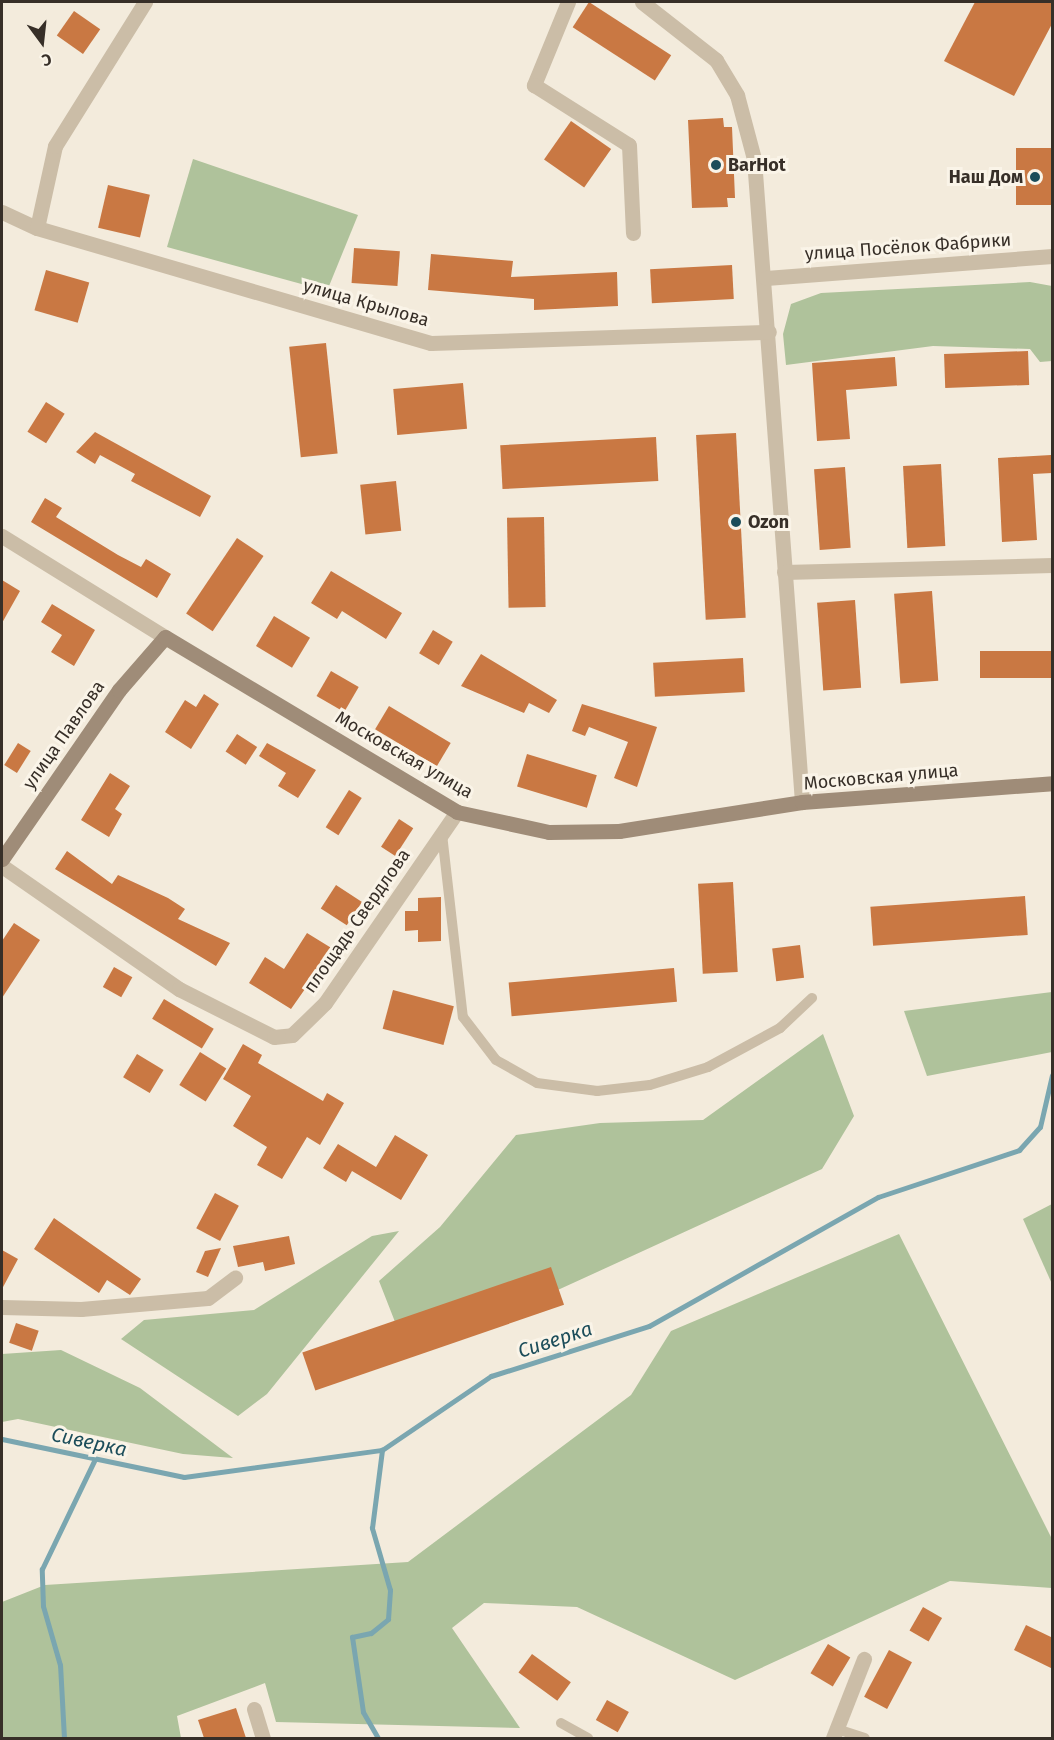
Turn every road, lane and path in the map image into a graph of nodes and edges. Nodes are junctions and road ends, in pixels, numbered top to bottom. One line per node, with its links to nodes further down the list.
1 (145, 2): 5 (street)
2 (568, 2): 6 (street)
3 (642, 2): 8 (street)
4 (2, 212): 5 (street, улица Крылова)
5 (37, 228): 9 (street, улица Крылова)
6 (633, 233)
7 (1053, 256): 8 (street, улица Посёлок Фабрики)
8 (766, 278): 9 (street)
9 (769, 332): 12 (street)
10 (2, 536): 13 (street, Московская улица)
11 (1053, 565): 12 (street)
12 (784, 572): 15 (street)
13 (165, 637): 16 (main road, Московская улица); 18 (main road, улица Павлова)
14 (1053, 783): 15 (main road, Московская улица)
15 (802, 802): 16 (main road, Московская улица)
16 (457, 812): 17 (street, площадь Свердлова)
17 (442, 834): 19 (street, площадь Свердлова); 20 (lane)
18 (2, 859)
19 (2, 866)
20 (812, 998)
21 (235, 1278): 22 (street)
22 (2, 1307)
23 (864, 1659): 26 (street)
24 (254, 1709): 27 (street)
25 (561, 1723): 28 (lane)
26 (837, 1734): 29 (lane)
27 (263, 1738)
28 (588, 1738)
29 (866, 1738)

